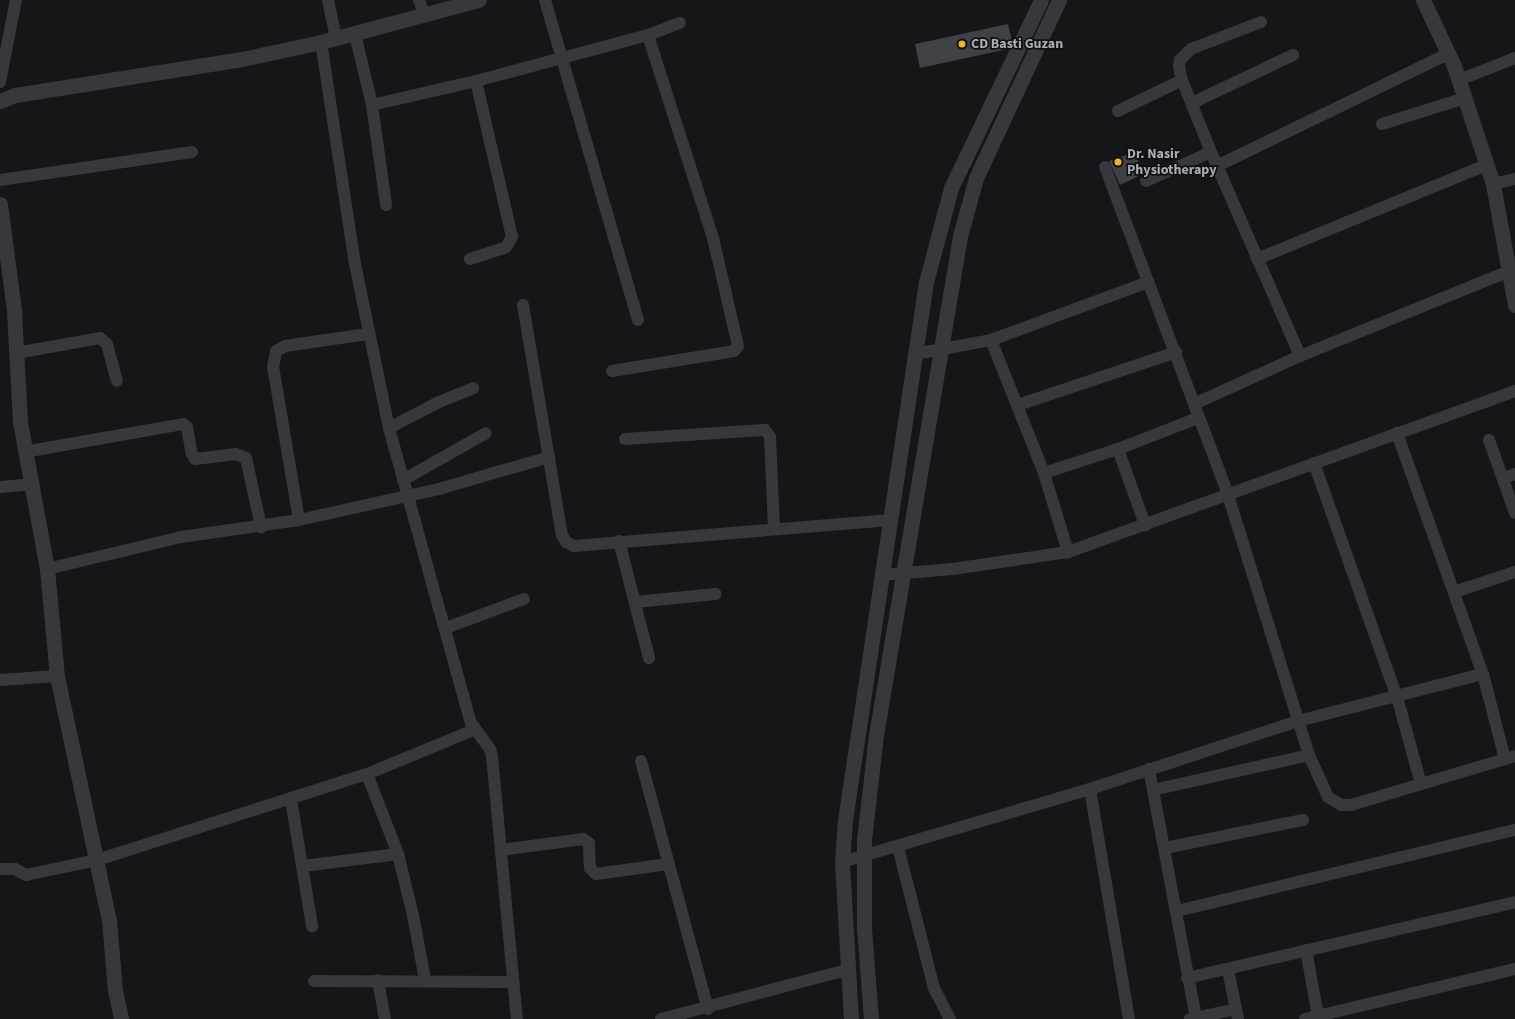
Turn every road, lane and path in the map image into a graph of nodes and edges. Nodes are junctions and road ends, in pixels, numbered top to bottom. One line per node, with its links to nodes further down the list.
1 (16, 0): 10 (street)
2 (328, 0): 16 (street)
3 (419, 0): 9 (street)
4 (479, 0): 9 (street)
5 (545, 0): 19 (street)
6 (1041, 0): 55 (street)
7 (1059, 0): 52 (street)
8 (1423, 0): 17 (street)
9 (424, 14): 14 (street)
10 (12, 17): 11 (street); 24 (street)
11 (0, 19)
12 (1261, 22): 21 (street)
13 (680, 23): 15 (street)
14 (355, 34): 16 (street); 28 (street)
15 (648, 35): 19 (street); 57 (street)
16 (329, 40): 26 (street); 50 (street)
17 (1448, 54): 22 (street); 34 (street)
18 (1293, 55): 27 (street)
19 (563, 58): 23 (street); 49 (street)
20 (1515, 58): 22 (street)
21 (1182, 80): 27 (street); 29 (street)
22 (1459, 80): 25 (street)
23 (476, 81): 28 (street); 42 (street)
24 (0, 82)
25 (1465, 98): 30 (street); 33 (street)
26 (0, 101)
27 (1192, 103): 32 (street)
28 (372, 105): 41 (street)
29 (1118, 111)
30 (1382, 124)
31 (192, 152): 37 (street)
32 (1211, 152): 34 (street); 38 (street)
33 (1486, 165): 39 (street); 43 (street)
34 (1217, 166): 43 (street)
35 (1105, 167): 46 (street)
36 (1515, 178): 39 (street)
37 (0, 180)
38 (1146, 181)
39 (1493, 184): 45 (street)
40 (0, 204): 44 (street)
41 (386, 205)
42 (470, 259)
43 (1257, 259): 56 (street)
44 (4, 264): 54 (street)
45 (1507, 272): 48 (street); 56 (street)
46 (1149, 282): 51 (street); 53 (street)
47 (523, 305): 71 (street)
48 (1515, 305)
49 (638, 320)
50 (367, 334): 64 (street); 82 (street)
51 (991, 340): 52 (street); 62 (street)
52 (939, 350): 55 (street); 91 (street)
53 (1176, 352): 61 (street); 62 (street)
54 (16, 353): 58 (street); 70 (street)
55 (915, 354): 83 (street)
56 (1300, 356): 61 (street)
57 (612, 371)
58 (117, 381)
59 (473, 388): 64 (street)
60 (1515, 391): 66 (street)
61 (1194, 404): 63 (street)
62 (1018, 405): 73 (street)
63 (1198, 418): 69 (street); 79 (street)
64 (388, 428): 76 (street)
65 (486, 433): 76 (street)
66 (1397, 433): 72 (street); 93 (street)
67 (625, 439): 86 (street)
68 (1489, 440): 75 (street)
69 (1118, 449): 73 (street); 84 (street)
70 (24, 452): 77 (street); 85 (street)
71 (549, 457): 80 (street); 87 (street)
72 (1314, 463): 79 (street); 102 (street)
73 (1044, 473): 88 (street)
74 (1515, 474): 75 (street)
75 (1503, 478): 81 (street)
76 (403, 480): 80 (street)
77 (32, 484): 78 (street); 89 (street)
78 (0, 487)
79 (1228, 495): 84 (street); 103 (street)
80 (408, 496): 82 (street); 97 (street)
81 (1515, 513)
82 (299, 520): 85 (street)
83 (891, 520): 86 (street); 92 (street)
84 (1145, 525): 88 (street)
85 (261, 527): 89 (street)
86 (774, 529): 87 (street)
87 (619, 541): 96 (street)
88 (1068, 552): 91 (street)
89 (47, 569): 100 (street)
90 (1515, 572): 93 (street)
91 (904, 574): 92 (street); 120 (street)
92 (882, 575): 122 (street)
93 (1454, 592): 99 (street)
94 (716, 594): 96 (street)
95 (524, 599): 97 (street)
96 (635, 602): 98 (street)
97 (446, 628): 104 (street)
98 (649, 658)
99 (1483, 674): 102 (street); 106 (street)
100 (57, 676): 101 (street); 121 (street)
101 (0, 680)
102 (1397, 697): 103 (street); 110 (street)
103 (1298, 721): 105 (street); 108 (street)
104 (474, 730): 109 (street); 118 (street)
105 (1309, 755): 110 (street); 112 (street)
106 (1510, 758): 110 (street)
107 (641, 761): 123 (street)
108 (1149, 769): 111 (street); 112 (street)
109 (367, 774): 113 (street); 119 (street)
110 (1421, 784)
111 (1090, 789): 116 (street); 149 (street)
112 (1153, 790): 117 (street)
113 (291, 800): 121 (street); 124 (street)
114 (1303, 820): 117 (street)
115 (1515, 830): 127 (street)
116 (898, 847): 120 (street); 148 (street)
117 (1165, 848): 127 (street)
118 (501, 850): 123 (street); 137 (street)
119 (398, 854): 124 (street); 135 (street)
120 (865, 857): 122 (street); 147 (street)
121 (97, 860): 125 (street); 142 (street)
122 (842, 862): 131 (street)
123 (668, 864): 138 (street)
124 (303, 866): 128 (street)
125 (0, 868)
126 (1515, 902): 129 (street)
127 (1177, 911): 133 (street)
128 (312, 926)
129 (1306, 950): 132 (street); 140 (street)
130 (1515, 969): 140 (street)
131 (847, 970): 138 (street); 146 (street)
132 (1228, 970): 133 (street); 139 (street)
133 (1187, 978): 141 (street)
134 (378, 980): 135 (street); 136 (street); 143 (street)
135 (425, 980): 137 (street)
136 (314, 981)
137 (514, 982): 144 (street)
138 (708, 1008): 145 (street)
139 (1237, 1014): 141 (street)
140 (1318, 1016): 150 (street)
141 (1193, 1018)
142 (121, 1019)
143 (385, 1019)
144 (517, 1019)
145 (660, 1019)
146 (851, 1019)
147 (871, 1019)
148 (950, 1019)
149 (1128, 1019)
150 (1305, 1019)

